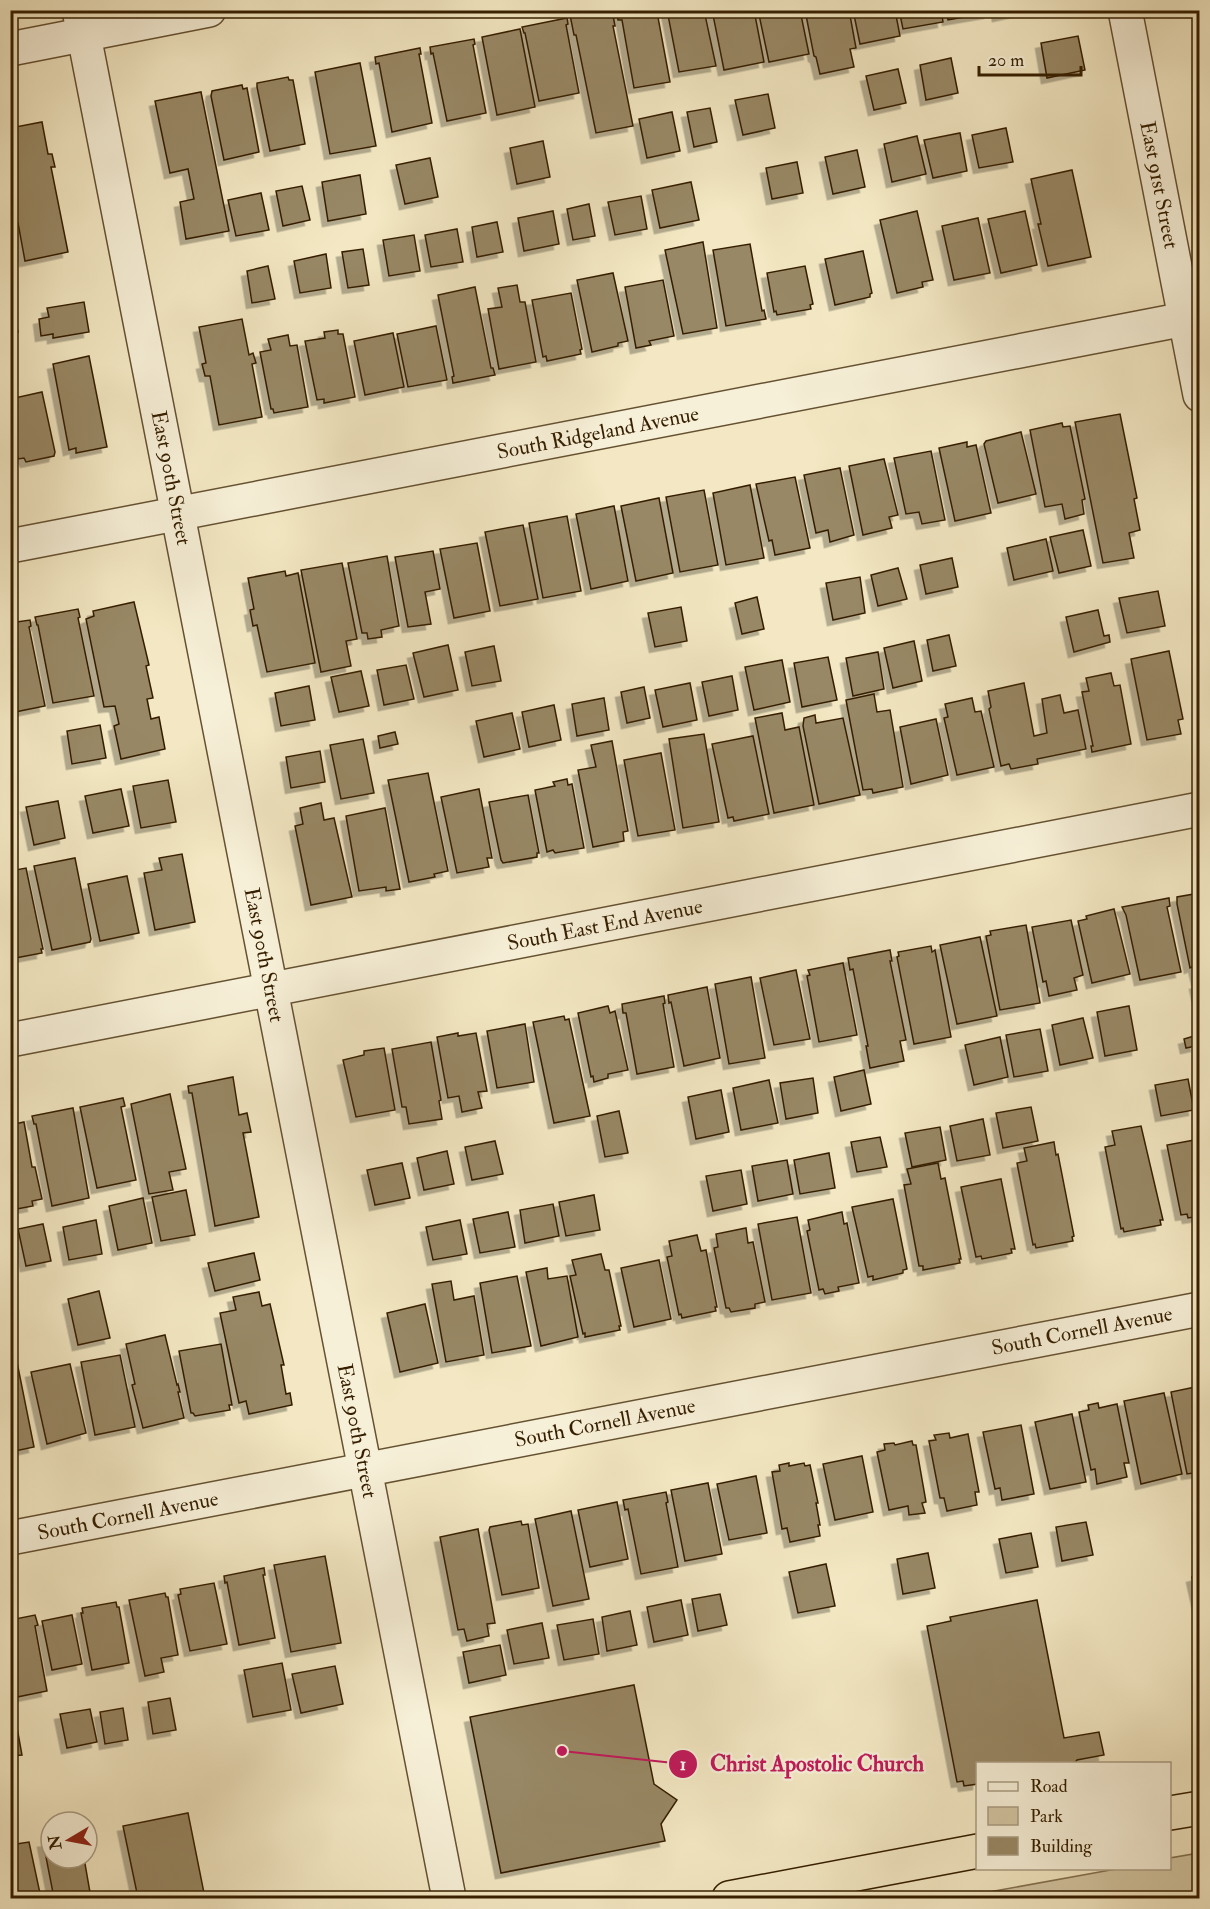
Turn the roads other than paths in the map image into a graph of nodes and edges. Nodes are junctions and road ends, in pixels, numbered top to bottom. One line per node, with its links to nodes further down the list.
1 (209, 10): 3 (street)
2 (1125, 10): 5 (street, East 91st Street)
3 (82, 23): 4 (street); 7 (street, East 90th Street)
4 (10, 49)
5 (1185, 319): 6 (street, East 91st Street); 7 (street, South Ridgeland Avenue)
6 (1200, 395)
7 (178, 514): 8 (street, South Ridgeland Avenue); 10 (street, East 90th Street)
8 (10, 546)
9 (1200, 809): 10 (street, South East End Avenue)
10 (270, 989): 11 (street, South East End Avenue); 13 (street, East 90th Street)
11 (10, 1040)
12 (1200, 1309): 13 (street, South Cornell Avenue)
13 (364, 1470): 14 (street, South Cornell Avenue); 18 (street, East 90th Street)
14 (10, 1538)
15 (1200, 1808): 16 (highway)
16 (1171, 1813)
17 (976, 1851): 19 (highway)
18 (449, 1899)
19 (729, 1899)

